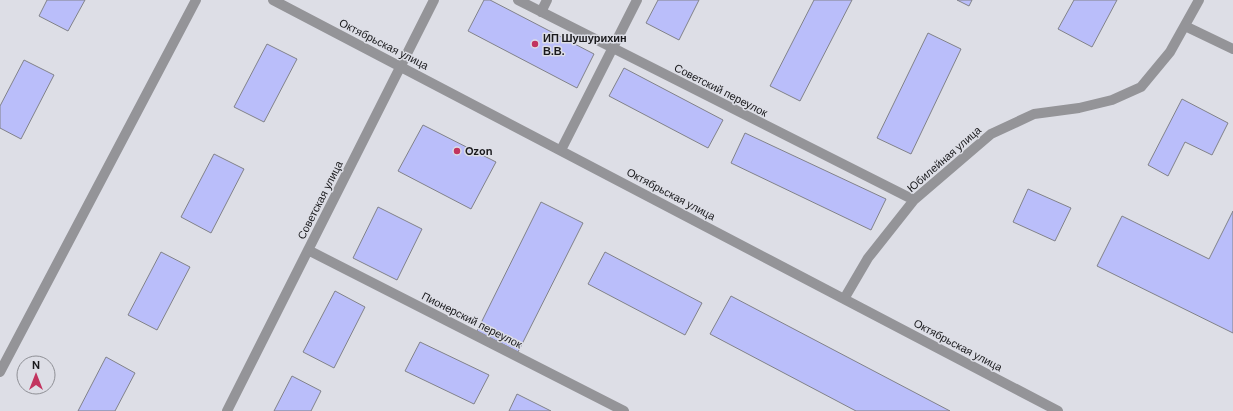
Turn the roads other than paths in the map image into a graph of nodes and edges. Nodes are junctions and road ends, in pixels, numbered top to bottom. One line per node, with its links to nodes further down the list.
1 (196, 0): 17 (street)
2 (273, 0): 12 (street, Октябрьская улица)
3 (434, 0): 12 (street, Советская улица)
4 (518, 0): 8 (street, Советский переулок)
5 (547, 0): 8 (street)
6 (637, 0): 10 (street)
7 (1199, 0): 9 (street, Юбилейная улица)
8 (541, 12): 10 (street, Советский переулок)
9 (1185, 26): 11 (street); 14 (street, Юбилейная улица)
10 (612, 48): 13 (street); 14 (street, Советский переулок)
11 (1233, 50)
12 (400, 66): 13 (street, Октябрьская улица); 15 (street, Советская улица)
13 (560, 150): 16 (street, Октябрьская улица)
14 (914, 200): 16 (street, Юбилейная улица)
15 (308, 250): 18 (street, Советская улица); 19 (street, Пионерский переулок)
16 (844, 299): 20 (street, Октябрьская улица)
17 (0, 372)
18 (227, 411)
19 (624, 411)
20 (1058, 411)

